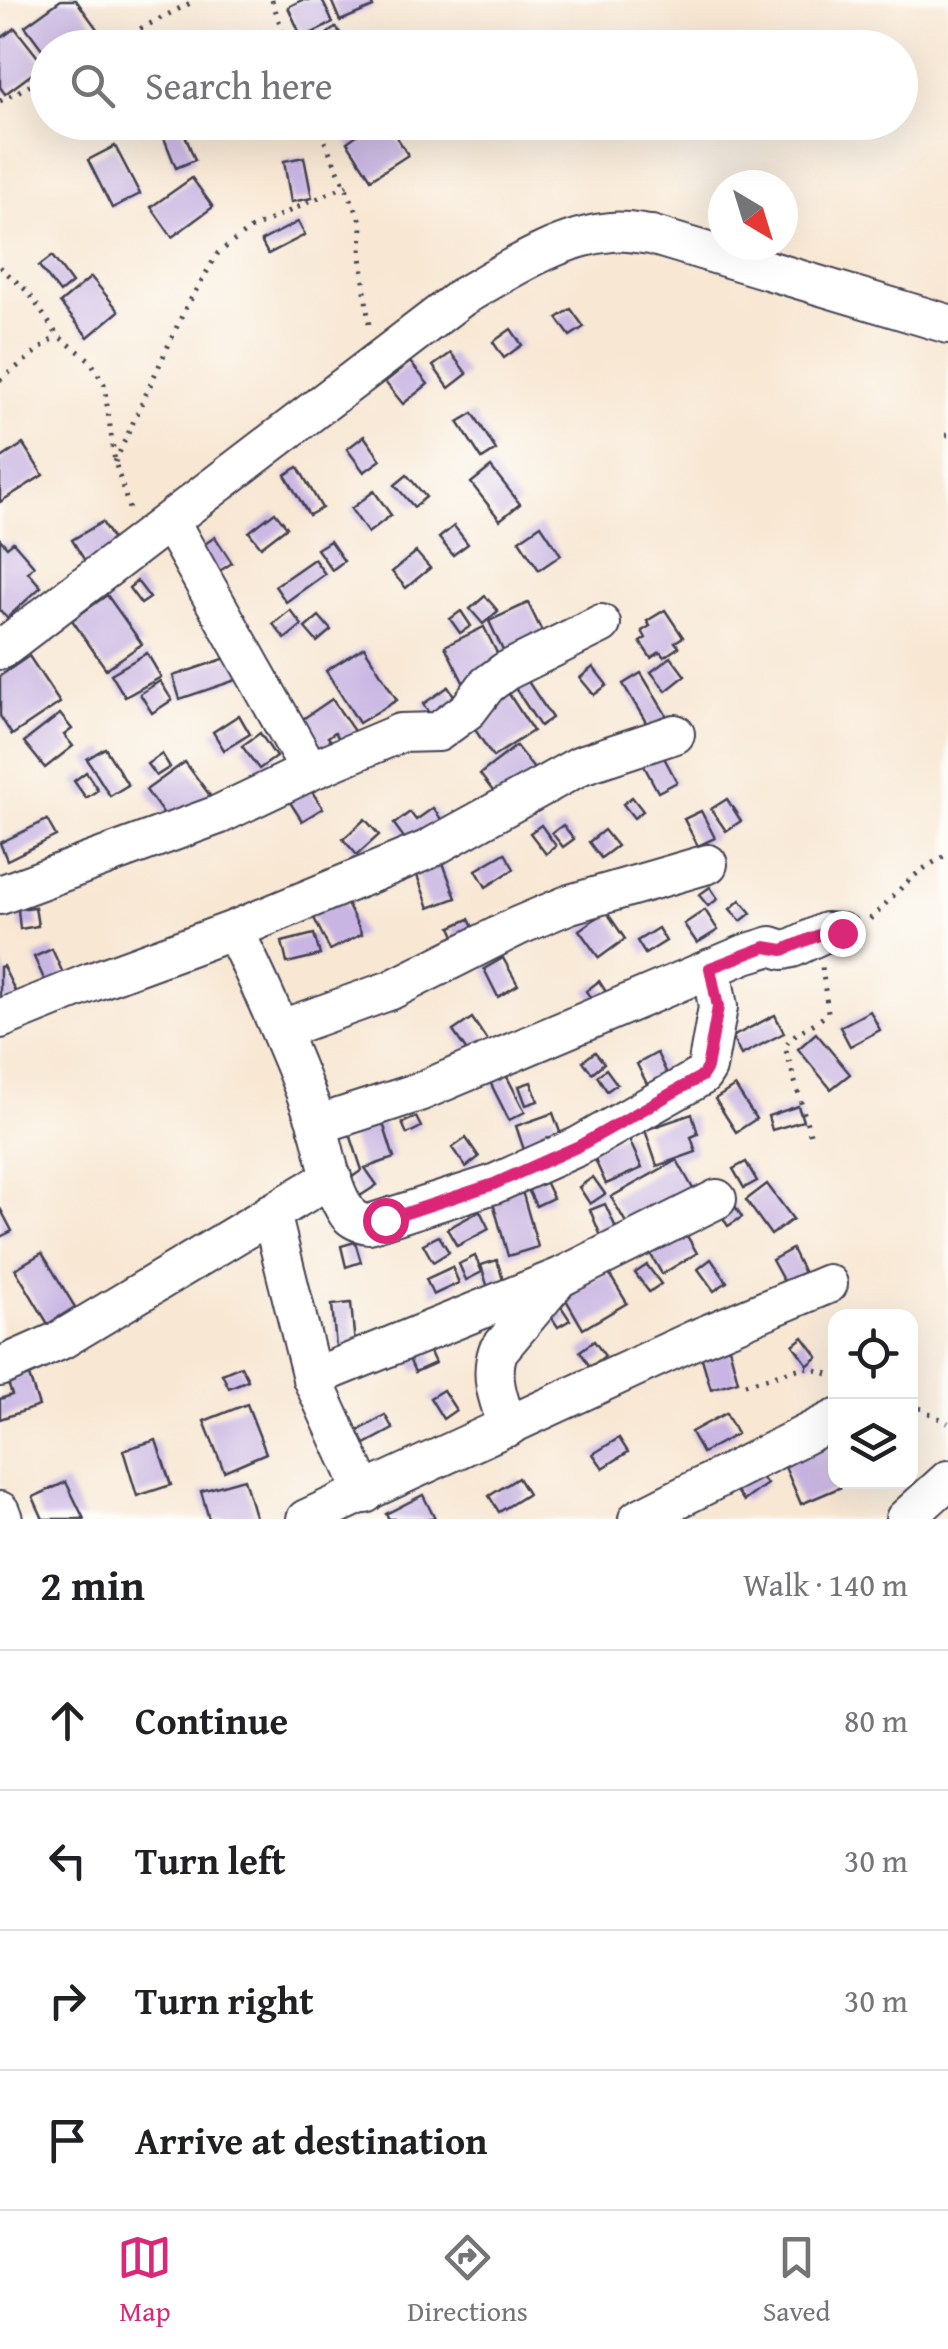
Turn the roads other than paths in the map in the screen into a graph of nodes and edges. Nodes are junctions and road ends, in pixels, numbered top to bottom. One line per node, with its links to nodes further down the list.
1 (948, 324): 2 (street)
2 (155, 532): 4 (street); 6 (street)
3 (601, 624): 6 (street)
4 (0, 650)
5 (675, 734): 9 (street)
6 (310, 771): 8 (street)
7 (708, 864): 13 (street)
8 (0, 895)
9 (234, 930): 12 (street); 13 (street)
10 (842, 933): 11 (street)
11 (710, 968): 14 (street); 15 (street)
12 (0, 1019)
13 (282, 1029): 14 (street)
14 (317, 1125): 15 (street)
15 (332, 1177): 17 (street)
16 (716, 1198): 18 (street)
17 (271, 1213): 20 (street); 21 (street)
18 (561, 1277): 21 (street); 23 (street)
19 (828, 1284): 23 (street)
20 (0, 1367)
21 (312, 1378): 25 (street)
22 (828, 1423): 29 (street)
23 (508, 1427): 25 (street)
24 (948, 1480): 30 (street)
25 (365, 1494): 28 (street)
26 (0, 1511): 27 (street)
27 (3, 1519)
28 (306, 1519)
29 (638, 1519)
30 (904, 1519)

